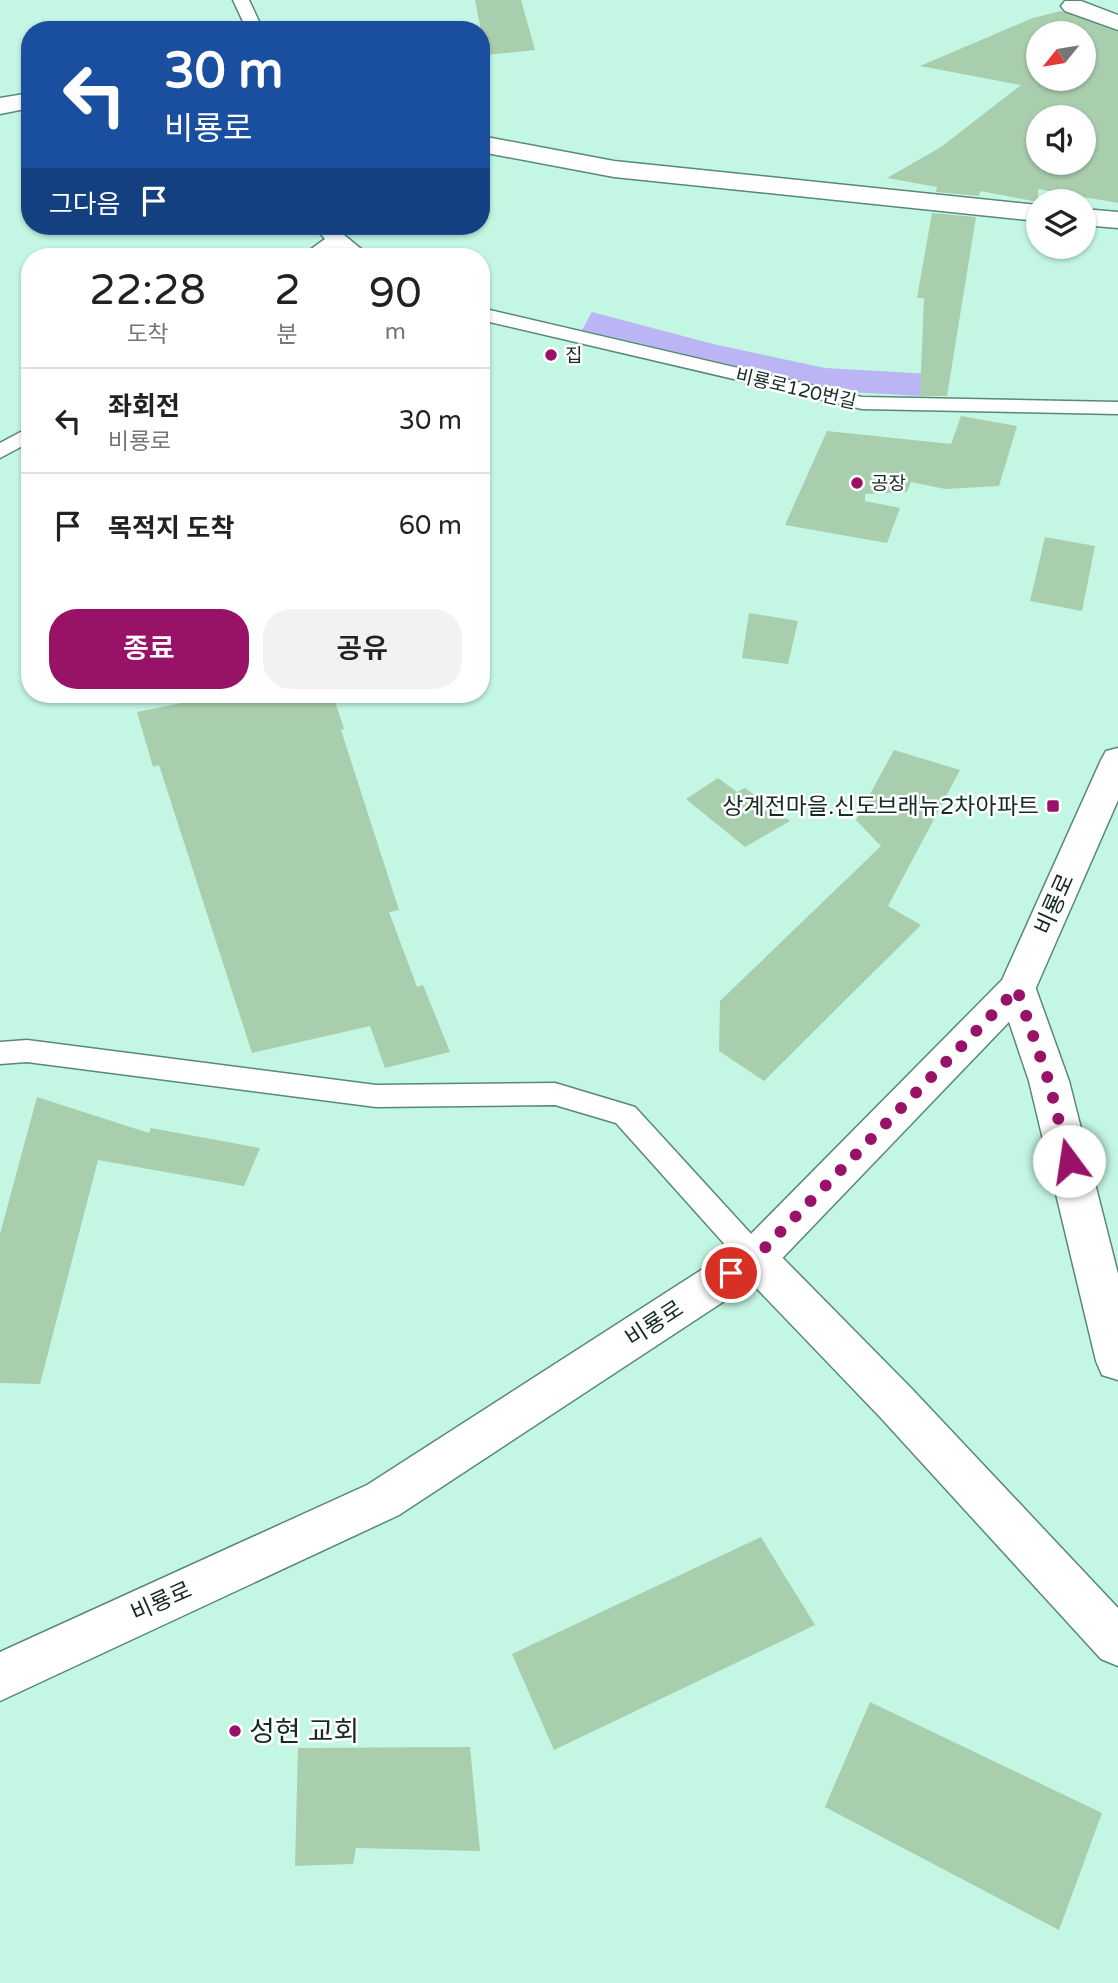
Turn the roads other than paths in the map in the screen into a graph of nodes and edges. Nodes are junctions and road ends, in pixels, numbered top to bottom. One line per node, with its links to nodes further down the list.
1 (241, 0): 3 (lane)
2 (1073, 6): 4 (street)
3 (251, 21)
4 (1118, 23)
5 (21, 102): 6 (street)
6 (0, 106)
7 (490, 146): 8 (street)
8 (1026, 212)
9 (1096, 218): 10 (street)
10 (1118, 220)
11 (331, 235): 12 (lane)
12 (336, 240): 13 (lane); 14 (lane)
13 (323, 248)
14 (348, 248)
15 (490, 316): 16 (lane, 비룡로120번길)
16 (1118, 408)
17 (21, 439): 18 (lane)
18 (0, 452)
19 (1118, 760): 20 (street, 비룡로)
20 (1017, 989): 22 (street, 비룡로); 23 (street)
21 (0, 1054): 22 (lane)
22 (755, 1258): 24 (street); 25 (street, 비룡로)
23 (1118, 1361)
24 (1118, 1643)
25 (0, 1677)

